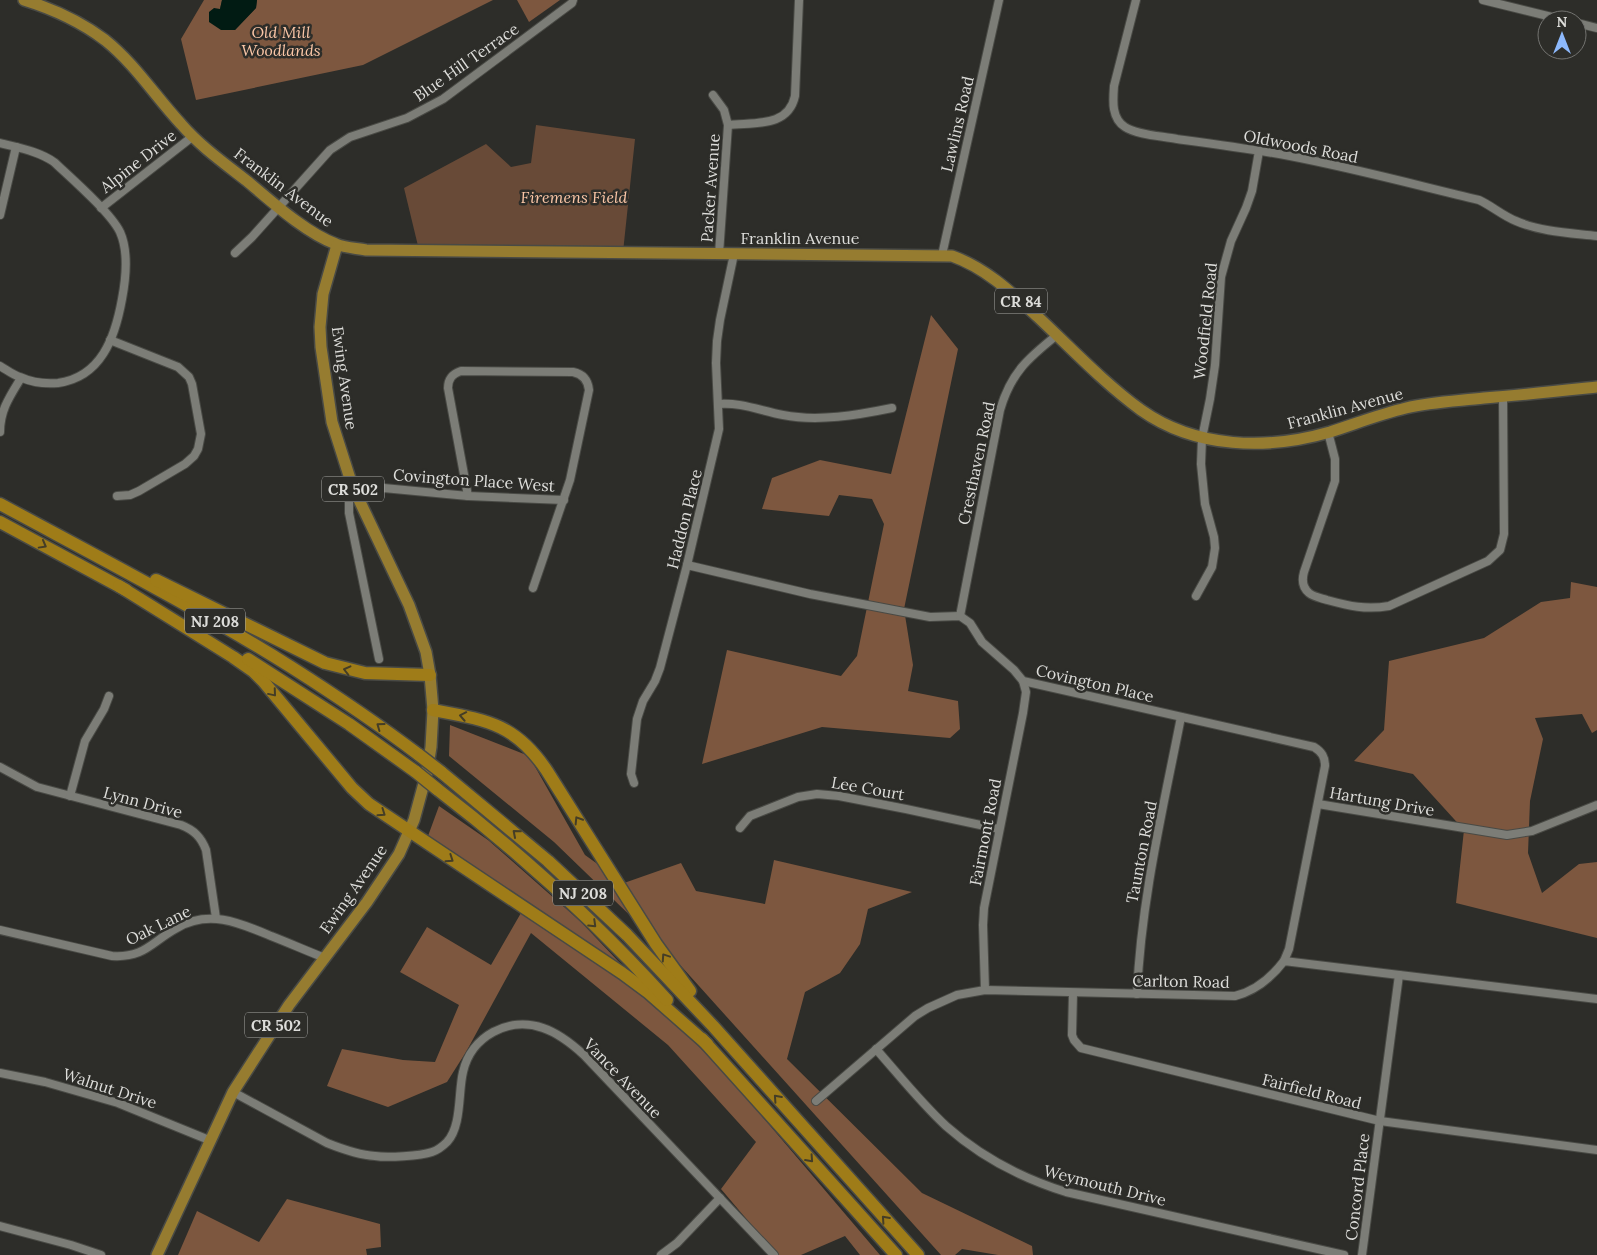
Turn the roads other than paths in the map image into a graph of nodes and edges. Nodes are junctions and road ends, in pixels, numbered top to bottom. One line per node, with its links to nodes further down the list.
1 (24, 0): 10 (main road, Franklin Avenue)
2 (573, 0): 14 (street, Blue Hill Terrace)
3 (800, 0): 9 (street, Packer Avenue)
4 (999, 0): 22 (street, Lawlins Road)
5 (1136, 0): 13 (street, Oldwoods Road)
6 (1483, 0): 7 (street)
7 (1537, 13)
8 (713, 95): 9 (street, Packer Avenue)
9 (728, 125): 20 (street, Packer Avenue)
10 (192, 136): 14 (main road, Franklin Avenue); 15 (street, Alpine Drive)
11 (0, 143): 12 (street)
12 (16, 147): 15 (street); 16 (street)
13 (1259, 151): 17 (street, Oldwoods Road); 33 (street, Woodfield Road)
14 (279, 207): 18 (main road, Franklin Avenue); 19 (street, Blue Hill Terrace)
15 (101, 208): 24 (street)
16 (0, 215)
17 (1597, 236)
18 (337, 245): 20 (main road, Franklin Avenue / CR 84); 34 (main road, Ewing Avenue / CR 502)
19 (235, 253)
20 (718, 254): 21 (main road, Franklin Avenue / CR 84)
21 (734, 254): 22 (main road, Franklin Avenue / CR 84); 29 (street, Haddon Place)
22 (942, 255): 23 (main road, Franklin Avenue / CR 84)
23 (1057, 335): 33 (main road, Franklin Avenue / CR 84); 44 (street, Cresthaven Road)
24 (110, 340): 26 (street); 35 (street)
25 (0, 366): 26 (street)
26 (21, 378): 31 (street)
27 (1597, 387): 28 (main road, Franklin Avenue / CR 84)
28 (1503, 397): 32 (main road, Franklin Avenue / CR 84); 32 (street)
29 (718, 404): 30 (street); 40 (street, Haddon Place)
30 (892, 408)
31 (0, 432)
32 (1328, 432): 33 (main road, Franklin Avenue / CR 84)
33 (1202, 438): 43 (street, Woodfield Road)
34 (352, 486): 36 (street, Covington Place West); 45 (street, Ewing Avenue); 46 (main road, Ewing Avenue / CR 502)
35 (117, 496)
36 (468, 496): 37 (street, Covington Place West); 37 (street)
37 (564, 500): 42 (street)
38 (0, 504): 46 (highway, one-way to 38); 68 (highway, NJ 208, one-way to 38, bridge)
39 (0, 522): 41 (highway, NJ 208, one-way to 41)
40 (687, 565): 44 (street); 52 (street, Haddon Place)
41 (119, 586): 58 (highway, one-way to 58); 69 (highway, NJ 208, one-way to 69, bridge)
42 (533, 588)
43 (1196, 596)
44 (960, 616): 47 (street, Covington Place)
45 (380, 659)
46 (430, 675): 49 (main road, Ewing Avenue / CR 502)
47 (1023, 681): 50 (street, Covington Place); 57 (street, Fairmont Road)
48 (109, 696): 53 (street)
49 (433, 710): 58 (main road, Ewing Avenue / CR 502); 68 (highway, one-way to 49)
50 (1181, 717): 54 (street, Covington Place); 66 (street, Taunton Road)
51 (0, 767): 53 (street, Lynn Drive)
52 (634, 783)
53 (70, 796): 59 (street, Lynn Drive)
54 (1318, 804): 55 (street, Hartung Drive); 62 (street, Hartung Drive)
55 (1597, 805)
56 (740, 828): 57 (street, Lee Court)
57 (999, 829): 64 (street, Fairmont Road)
58 (410, 832): 61 (main road, Ewing Avenue / CR 502); 69 (highway, one-way to 69)
59 (216, 918): 60 (street, Oak Lane); 61 (street, Oak Lane)
60 (0, 930)
61 (324, 958): 72 (main road, Ewing Avenue / CR 502)
62 (1284, 961): 63 (street); 66 (street, Carlton Road)
63 (1399, 975): 67 (street); 74 (street, Concord Place)
64 (985, 990): 65 (street, Carlton Road); 70 (street, Carlton Road)
65 (1073, 993): 66 (street, Carlton Road); 74 (street, Fairfield Road)
66 (1137, 994)
67 (1597, 999)
68 (713, 1026): 84 (highway, NJ 208, one-way to 68)
69 (707, 1044): 83 (highway, NJ 208, one-way to 83)
70 (876, 1049): 73 (street, Carlton Road); 85 (street, Weymouth Drive)
71 (0, 1073): 75 (street, Walnut Drive)
72 (232, 1092): 75 (main road, Ewing Avenue / CR 502); 77 (street, Vance Avenue)
73 (816, 1101)
74 (1380, 1121): 76 (street, Fairfield Road); 86 (street, Concord Place)
75 (209, 1140): 80 (main road, Ewing Avenue / CR 502)
76 (1597, 1150)
77 (720, 1198): 81 (street); 82 (street, Vance Avenue)
78 (0, 1226): 79 (street)
79 (101, 1255)
80 (156, 1255)
81 (660, 1255)
82 (774, 1255)
83 (896, 1255)
84 (918, 1255)
85 (1344, 1255)
86 (1362, 1255)

